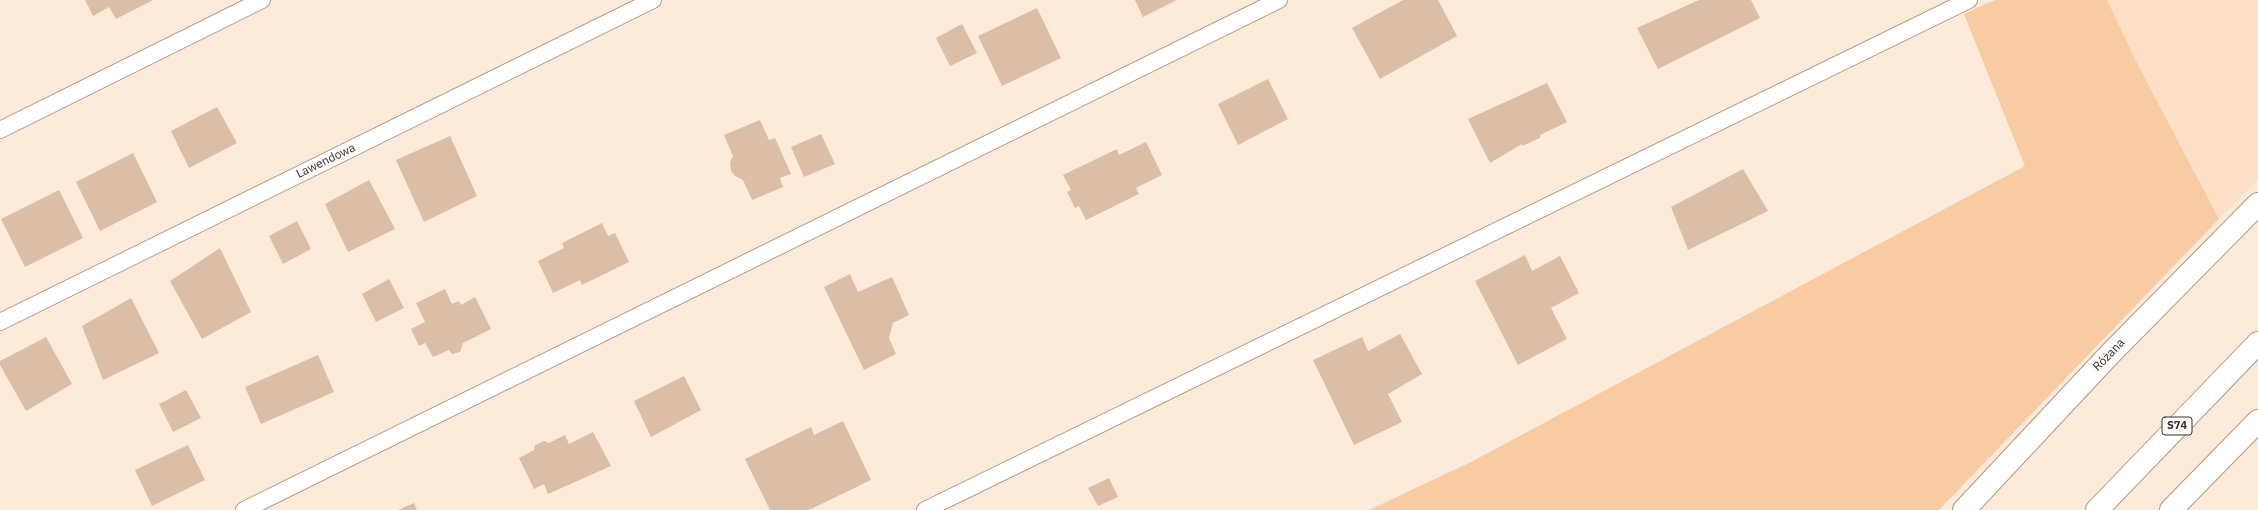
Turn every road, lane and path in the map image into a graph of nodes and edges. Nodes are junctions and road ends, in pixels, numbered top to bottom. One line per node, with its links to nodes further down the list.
1 (262, 0): 5 (lane)
2 (653, 0): 7 (lane, Lawendowa)
3 (1279, 0): 10 (lane)
4 (1969, 0): 11 (lane)
5 (0, 130)
6 (2258, 204): 12 (main road, Różana)
7 (0, 322)
8 (2258, 343): 13 (main road, S74)
9 (2258, 421): 14 (main road)
10 (244, 510)
11 (925, 510)
12 (1964, 510)
13 (2097, 510)
14 (2171, 510)

